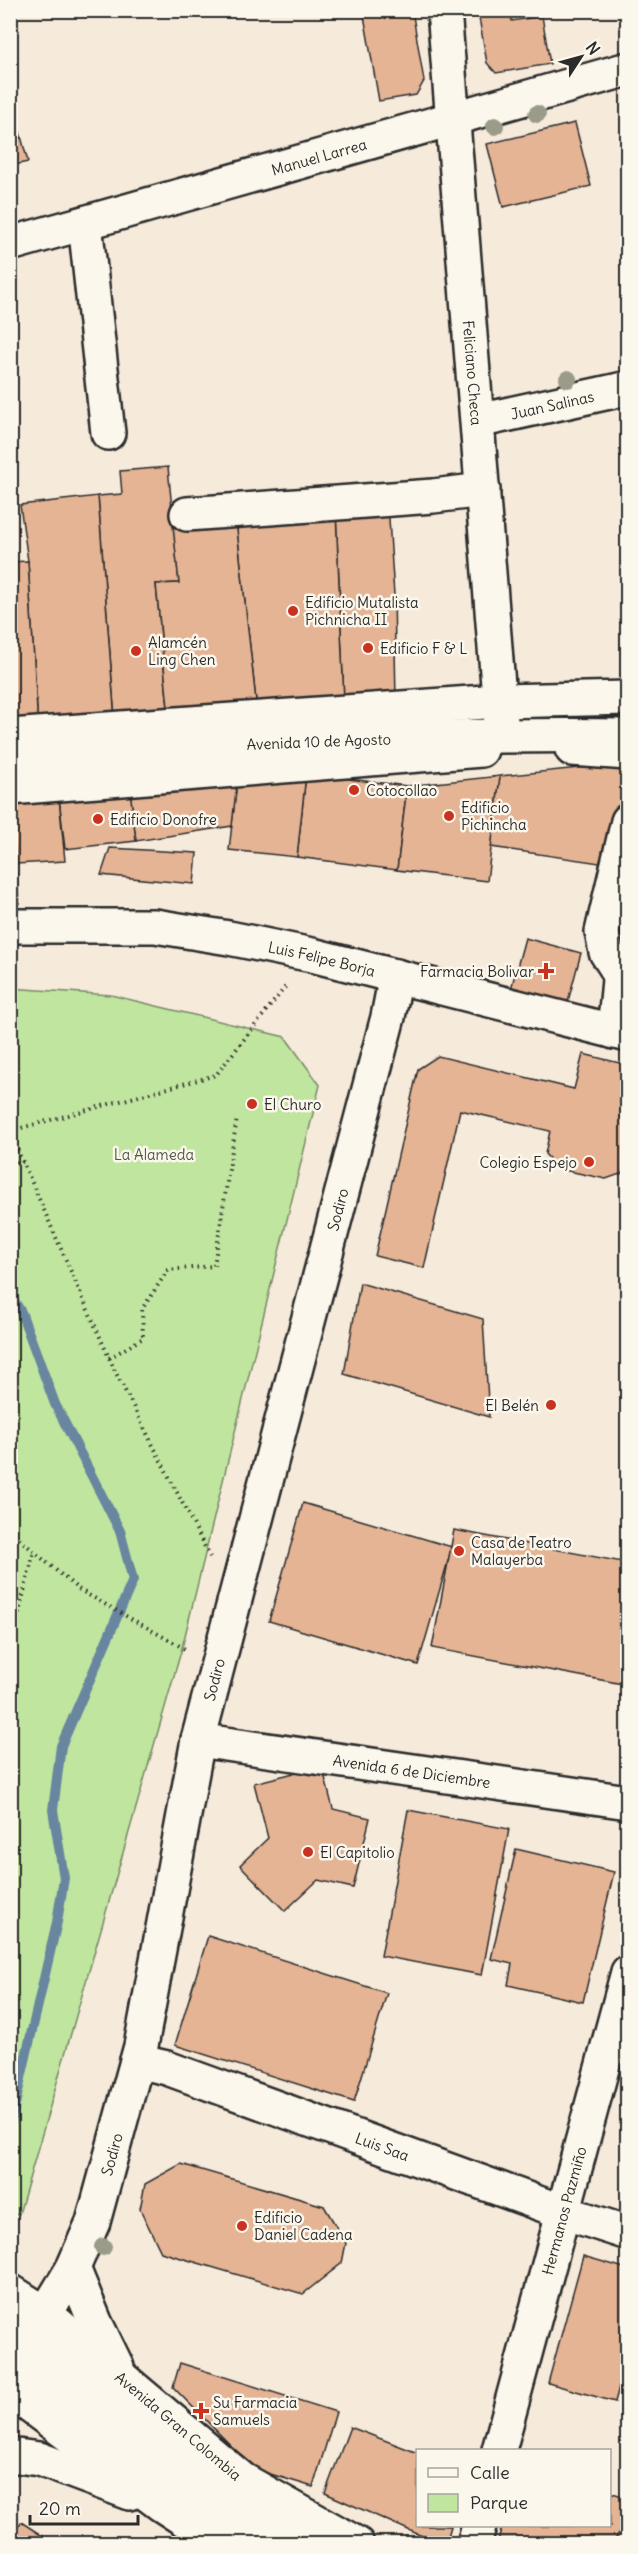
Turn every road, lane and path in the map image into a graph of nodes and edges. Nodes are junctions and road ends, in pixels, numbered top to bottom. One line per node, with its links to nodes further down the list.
1 (444, 10): 3 (street, Feliciano Checa)
2 (627, 69): 3 (street, Manuel Larrea)
3 (452, 117): 4 (street, Manuel Larrea); 7 (street, Feliciano Checa)
4 (85, 223): 5 (street, Manuel Larrea); 8 (street)
5 (10, 244)
6 (627, 388): 7 (street, Juan Salinas)
7 (478, 421): 9 (street, Feliciano Checa)
8 (108, 433)
9 (483, 490): 10 (street); 12 (street, Feliciano Checa)
10 (187, 514)
11 (627, 698): 12 (street)
12 (499, 701): 13 (street, Feliciano Checa); 14 (street)
13 (502, 735): 15 (street, Avenida 10 de Agosto); 17 (street, Avenida 10 de Agosto)
14 (10, 736)
15 (627, 736)
16 (627, 753): 18 (street)
17 (10, 755)
18 (10, 788)
19 (627, 821): 23 (street)
20 (10, 926): 21 (street, Luis Felipe Borja)
21 (312, 955): 22 (street, Luis Felipe Borja); 25 (path)
22 (396, 976): 23 (street, Luis Felipe Borja); 34 (street, Sodiro)
23 (621, 1034)
24 (237, 1118): 28 (path)
25 (10, 1132): 26 (path)
26 (23, 1162): 27 (path); 28 (path)
27 (10, 1163)
28 (109, 1358): 31 (path)
29 (10, 1531): 30 (path)
30 (34, 1551): 32 (path); 33 (path)
31 (214, 1567)
32 (180, 1647)
33 (10, 1649)
34 (198, 1740): 35 (street, Avenida 6 de Diciembre); 37 (street, Sodiro)
35 (627, 1802)
36 (627, 1972): 38 (street, Hermanos Pazmiño)
37 (137, 2061): 38 (street, Luis Saa); 40 (street, Sodiro)
38 (563, 2212): 39 (street, Luis Saa); 44 (street, Hermanos Pazmiño)
39 (627, 2232)
40 (73, 2268): 42 (street, Sodiro); 43 (street)
41 (10, 2291): 42 (street, Avenida Gran Colombia)
42 (19, 2352): 43 (street, Avenida Gran Colombia); 46 (street, Avenida Gran Colombia); 49 (street); 50 (street)
43 (124, 2382): 51 (street, Avenida Gran Colombia)
44 (500, 2449)
45 (10, 2454): 46 (street)
46 (162, 2505): 48 (street, Avenida Gran Colombia)
47 (479, 2527): 52 (street)
48 (222, 2544)
49 (263, 2544)
50 (309, 2544)
51 (357, 2544)
52 (474, 2544)

